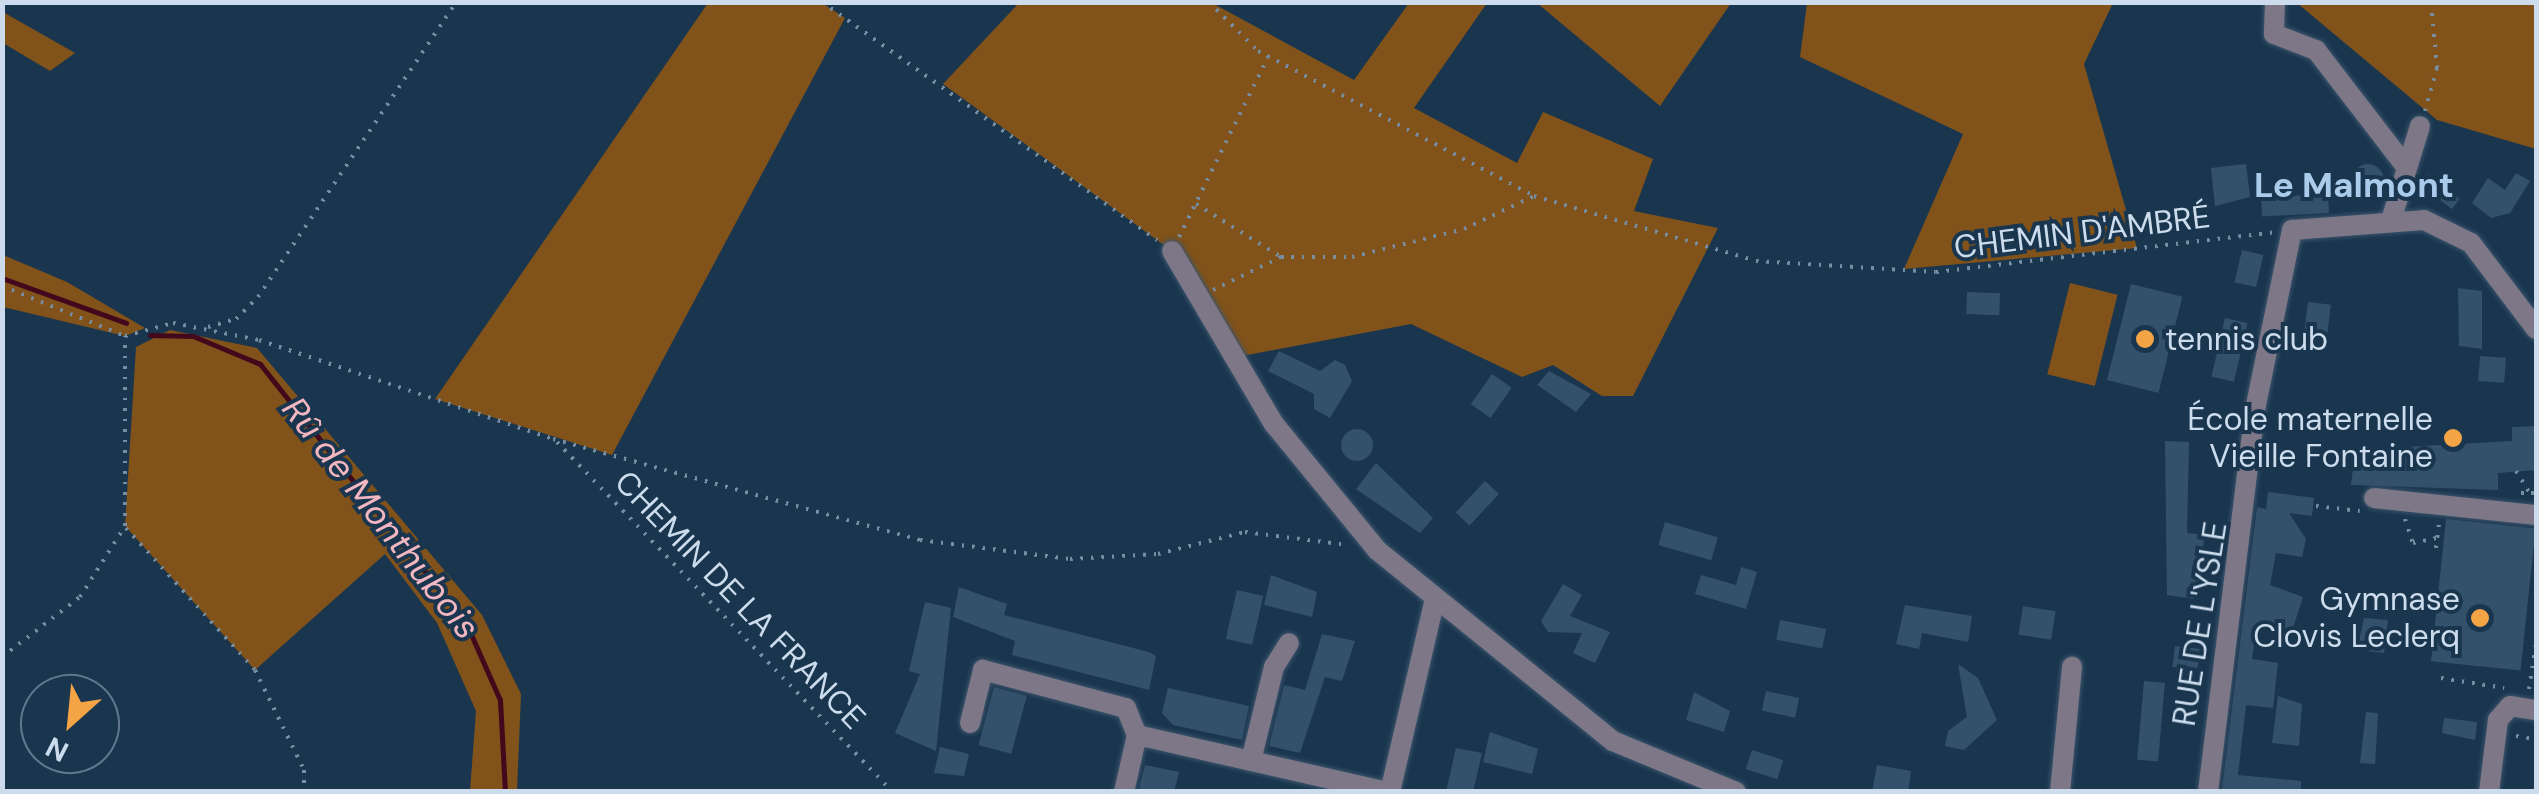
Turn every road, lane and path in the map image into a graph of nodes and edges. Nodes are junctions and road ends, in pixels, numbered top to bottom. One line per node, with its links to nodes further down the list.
1 (456, 2): 17 (path)
2 (822, 2): 13 (path)
3 (1209, 2): 6 (path, CHEMIN D'AMBRÉ)
4 (2431, 2): 7 (path)
5 (2273, 11): 8 (street)
6 (1268, 57): 9 (path, CHEMIN D'AMBRÉ); 10 (path)
7 (2420, 126): 8 (street)
8 (2406, 167): 11 (street)
9 (1534, 196): 12 (path, CHEMIN D'AMBRÉ); 14 (path)
10 (1196, 203): 13 (path); 14 (path)
11 (2392, 217): 12 (street); 18 (street)
12 (2292, 230): 46 (street, RUE DE L'YSLE)
13 (1172, 251): 16 (street)
14 (1280, 257): 16 (path)
15 (2, 286): 19 (path)
16 (1200, 296): 30 (street)
17 (207, 327): 19 (path); 20 (path)
18 (2536, 329)
19 (125, 336): 27 (path)
20 (554, 439): 30 (path); 41 (path, CHEMIN DE LA FRANCE)
21 (2516, 472): 23 (path)
22 (2374, 498): 24 (street)
23 (2536, 504)
24 (2536, 515)
25 (2440, 518): 28 (path)
26 (2404, 519): 28 (path)
27 (124, 526): 33 (path); 40 (path)
28 (2437, 538): 29 (path)
29 (2436, 548)
30 (1377, 550): 31 (street)
31 (1434, 603): 43 (street); 44 (street)
32 (1289, 642): 39 (street)
33 (2, 657)
34 (2072, 668): 45 (street)
35 (2441, 678): 36 (path)
36 (2533, 701): 47 (street)
37 (970, 723): 38 (street)
38 (1137, 735): 39 (street); 42 (street)
39 (1251, 760): 43 (street)
40 (304, 792)
41 (893, 792)
42 (1124, 792)
43 (1389, 792)
44 (1736, 792)
45 (2060, 792)
46 (2208, 792)
47 (2489, 792)

